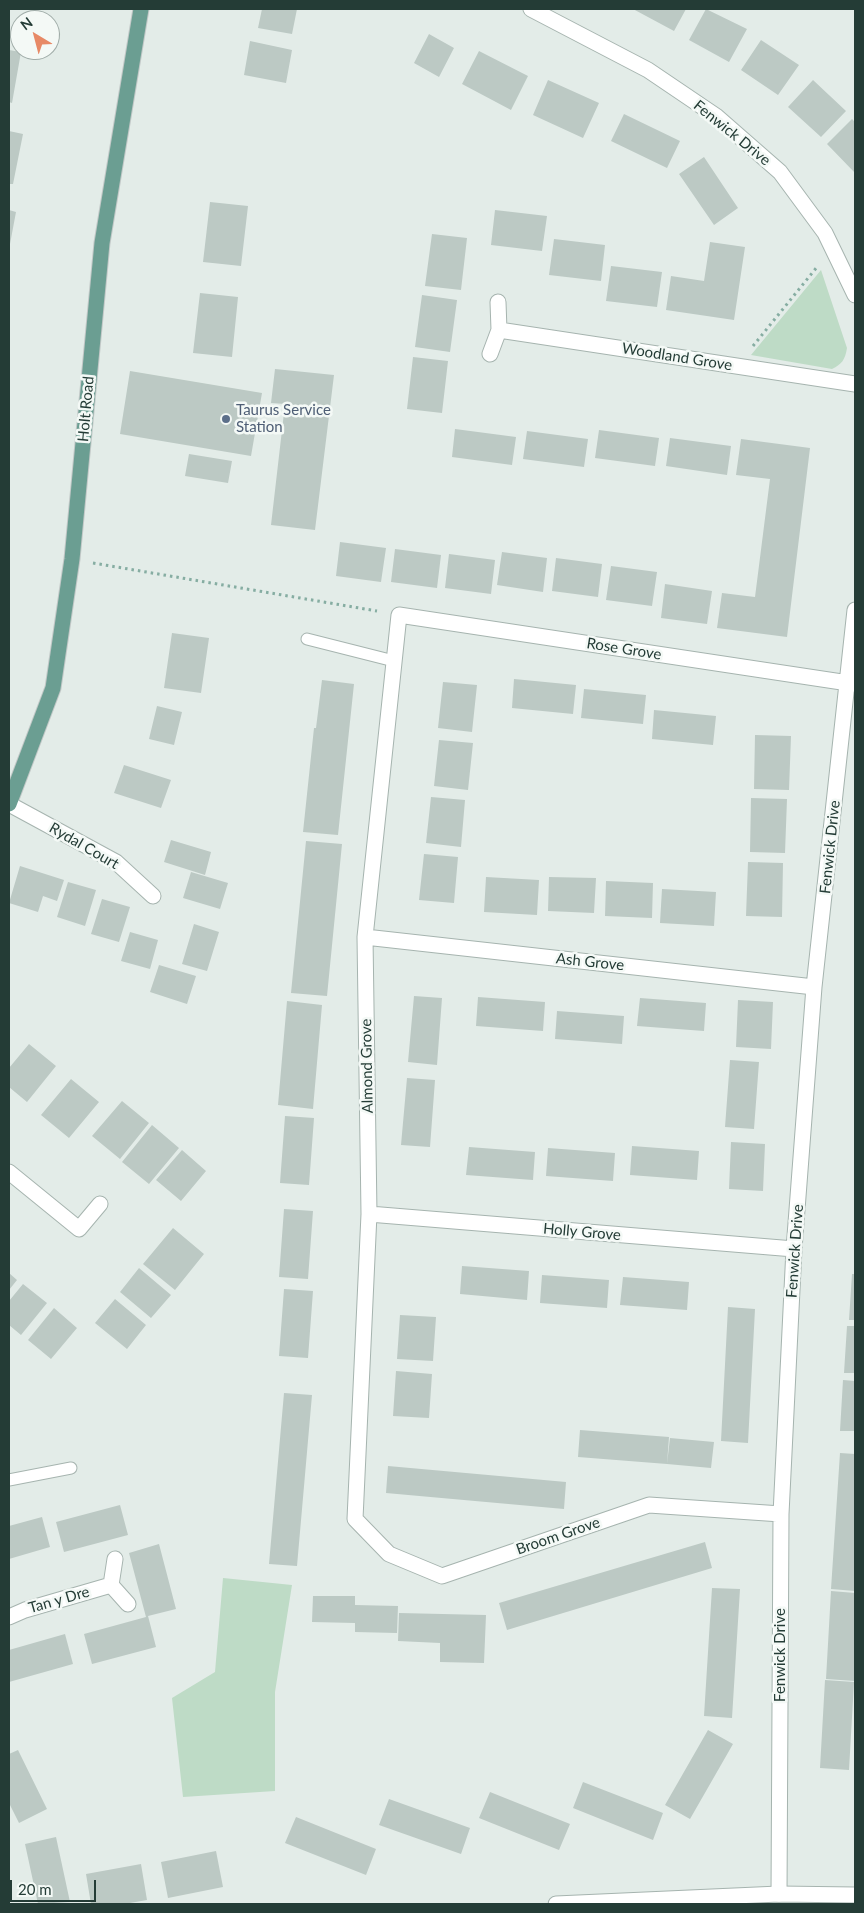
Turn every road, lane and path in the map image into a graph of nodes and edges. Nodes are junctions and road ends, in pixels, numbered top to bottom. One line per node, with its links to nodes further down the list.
1 (141, 9): 10 (main road, Holt Road)
2 (531, 9): 3 (street, Fenwick Drive)
3 (832, 248): 4 (street, Fenwick Drive); 8 (path)
4 (855, 295)
5 (498, 302): 6 (street)
6 (499, 330): 7 (street); 8 (street, Woodland Grove)
7 (490, 354)
8 (737, 366): 9 (street, Woodland Grove)
9 (855, 384)
10 (72, 559): 12 (path); 16 (main road, Holt Road)
11 (855, 610): 15 (street, Fenwick Drive)
12 (399, 615): 14 (street, Almond Grove); 15 (street, Rose Grove)
13 (307, 640): 14 (lane)
14 (394, 661): 18 (street, Almond Grove)
15 (852, 684): 19 (street, Fenwick Drive)
16 (9, 804): 17 (street, Rydal Court)
17 (153, 896)
18 (365, 937): 19 (street, Ash Grove); 22 (street, Almond Grove)
19 (814, 987): 23 (street, Fenwick Drive)
20 (9, 1172): 21 (street)
21 (100, 1204)
22 (370, 1214): 23 (street, Holly Grove); 27 (street, Almond Grove)
23 (794, 1249): 26 (street, Fenwick Drive)
24 (72, 1468): 25 (lane)
25 (9, 1480)
26 (781, 1514): 27 (street, Broom Grove); 32 (street, Fenwick Drive)
27 (355, 1519)
28 (115, 1559): 29 (street)
29 (111, 1585): 30 (street); 31 (street, Tan y Dre)
30 (128, 1604)
31 (9, 1617)
32 (779, 1894): 33 (street); 34 (street)
33 (855, 1895)
34 (622, 1902): 35 (street)
35 (556, 1904)

